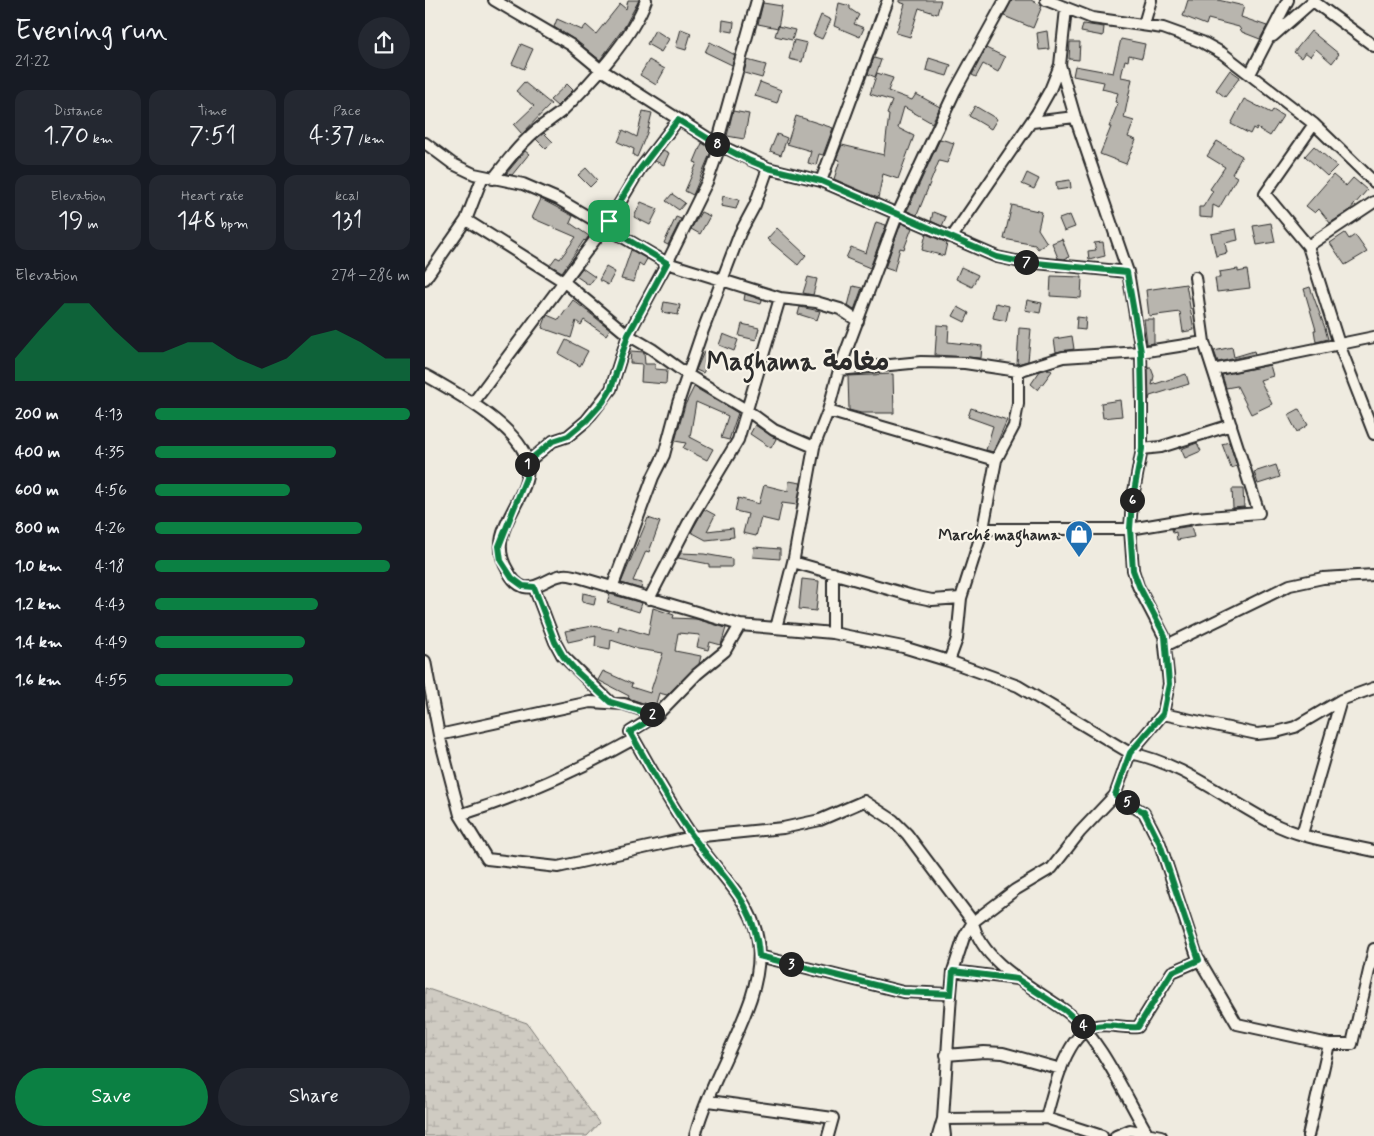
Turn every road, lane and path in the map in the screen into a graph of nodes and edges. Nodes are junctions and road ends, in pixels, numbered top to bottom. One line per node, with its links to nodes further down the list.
1 (494, 0): 15 (street)
2 (647, 0): 15 (street)
3 (757, 0): 22 (street)
4 (888, 0): 25 (street)
5 (1005, 0): 28 (street)
6 (1045, 0): 10 (street)
7 (1151, 0): 11 (street)
8 (1288, 0): 12 (street)
9 (1314, 0): 12 (street); 13 (street)
10 (1066, 9): 11 (street); 14 (street)
11 (1144, 24): 16 (street)
12 (1268, 40): 16 (street)
13 (1374, 46)
14 (1060, 65): 17 (street); 19 (street)
15 (600, 69): 18 (street); 24 (street)
16 (1250, 74): 20 (street)
17 (1075, 117): 19 (street); 34 (street)
18 (678, 120): 22 (street); 30 (street)
19 (1031, 122): 31 (street)
20 (1314, 124): 26 (street); 32 (street)
21 (425, 143): 24 (street)
22 (719, 145): 23 (street); 33 (street)
23 (768, 168): 25 (street); 37 (street)
24 (488, 178): 29 (street); 30 (street)
25 (821, 181): 28 (street)
26 (1374, 182)
27 (1374, 202): 32 (street)
28 (898, 214): 31 (street); 40 (street)
29 (466, 220): 36 (street); 38 (street)
30 (605, 226): 33 (street); 38 (street)
31 (952, 237): 34 (street)
32 (1308, 246): 44 (street)
33 (667, 263): 37 (street); 41 (street)
34 (1127, 272): 45 (street)
35 (1195, 277): 43 (street)
36 (425, 280)
37 (723, 280): 39 (street); 50 (street)
38 (563, 281): 41 (street); 51 (street)
39 (780, 298): 40 (street); 52 (street)
40 (858, 321): 46 (street)
41 (628, 335): 50 (street); 59 (street)
42 (1374, 337): 44 (street)
43 (1204, 342): 45 (street); 48 (street)
44 (1339, 344): 48 (street); 55 (street)
45 (1141, 352): 47 (street); 57 (street)
46 (839, 370): 47 (street); 53 (street)
47 (1019, 370): 58 (street)
48 (1213, 370): 54 (street)
49 (425, 374): 51 (street)
50 (688, 374): 52 (street); 66 (street)
51 (473, 403): 59 (street)
52 (748, 411): 56 (street); 67 (street)
53 (828, 411): 56 (street); 58 (street)
54 (1231, 425): 57 (street); 61 (street)
55 (1374, 434)
56 (813, 447): 62 (street)
57 (1142, 449): 61 (street)
58 (995, 460): 60 (street)
59 (527, 462): 65 (street)
60 (983, 529): 61 (street); 68 (street)
61 (1130, 529): 72 (street)
62 (793, 562): 63 (street); 70 (street)
63 (833, 574): 68 (street); 71 (street)
64 (1374, 575): 72 (street)
65 (534, 587): 66 (street); 77 (street)
66 (612, 588): 67 (street)
67 (649, 598): 69 (street)
68 (961, 598): 74 (street)
69 (740, 624): 70 (street); 79 (street)
70 (776, 628): 71 (street)
71 (833, 633): 74 (street)
72 (1165, 646): 78 (street)
73 (425, 661): 80 (street)
74 (949, 661): 82 (street)
75 (1374, 688): 76 (street)
76 (1341, 700): 78 (street); 85 (street)
77 (610, 702): 79 (street); 80 (street)
78 (1163, 714): 82 (street)
79 (657, 716): 81 (street)
80 (439, 735): 84 (street)
81 (634, 739): 84 (street); 86 (street)
82 (1130, 753): 83 (street); 85 (street)
83 (1115, 795): 88 (street); 91 (street)
84 (460, 815): 86 (street)
85 (1302, 834): 87 (street)
86 (693, 837): 88 (street); 90 (street)
87 (1374, 852)
88 (973, 922): 92 (street); 93 (street)
89 (1374, 948): 96 (street)
90 (759, 956): 94 (street); 99 (street)
91 (1199, 960): 95 (street); 96 (street)
92 (953, 971): 93 (street); 94 (street)
93 (1017, 979): 95 (street)
94 (951, 994): 97 (street)
95 (1087, 1030): 98 (street); 102 (street)
96 (1329, 1044): 110 (street)
97 (946, 1056): 98 (street); 101 (street)
98 (1061, 1068): 100 (street)
99 (709, 1101): 103 (street); 104 (street)
100 (1046, 1118): 101 (street); 107 (street)
101 (943, 1119): 105 (street); 106 (street)
102 (1146, 1131): 108 (street); 109 (street)
103 (695, 1136)
104 (828, 1136)
105 (938, 1136)
106 (945, 1136)
107 (1103, 1136)
108 (1116, 1136)
109 (1161, 1136)
110 (1309, 1136)

